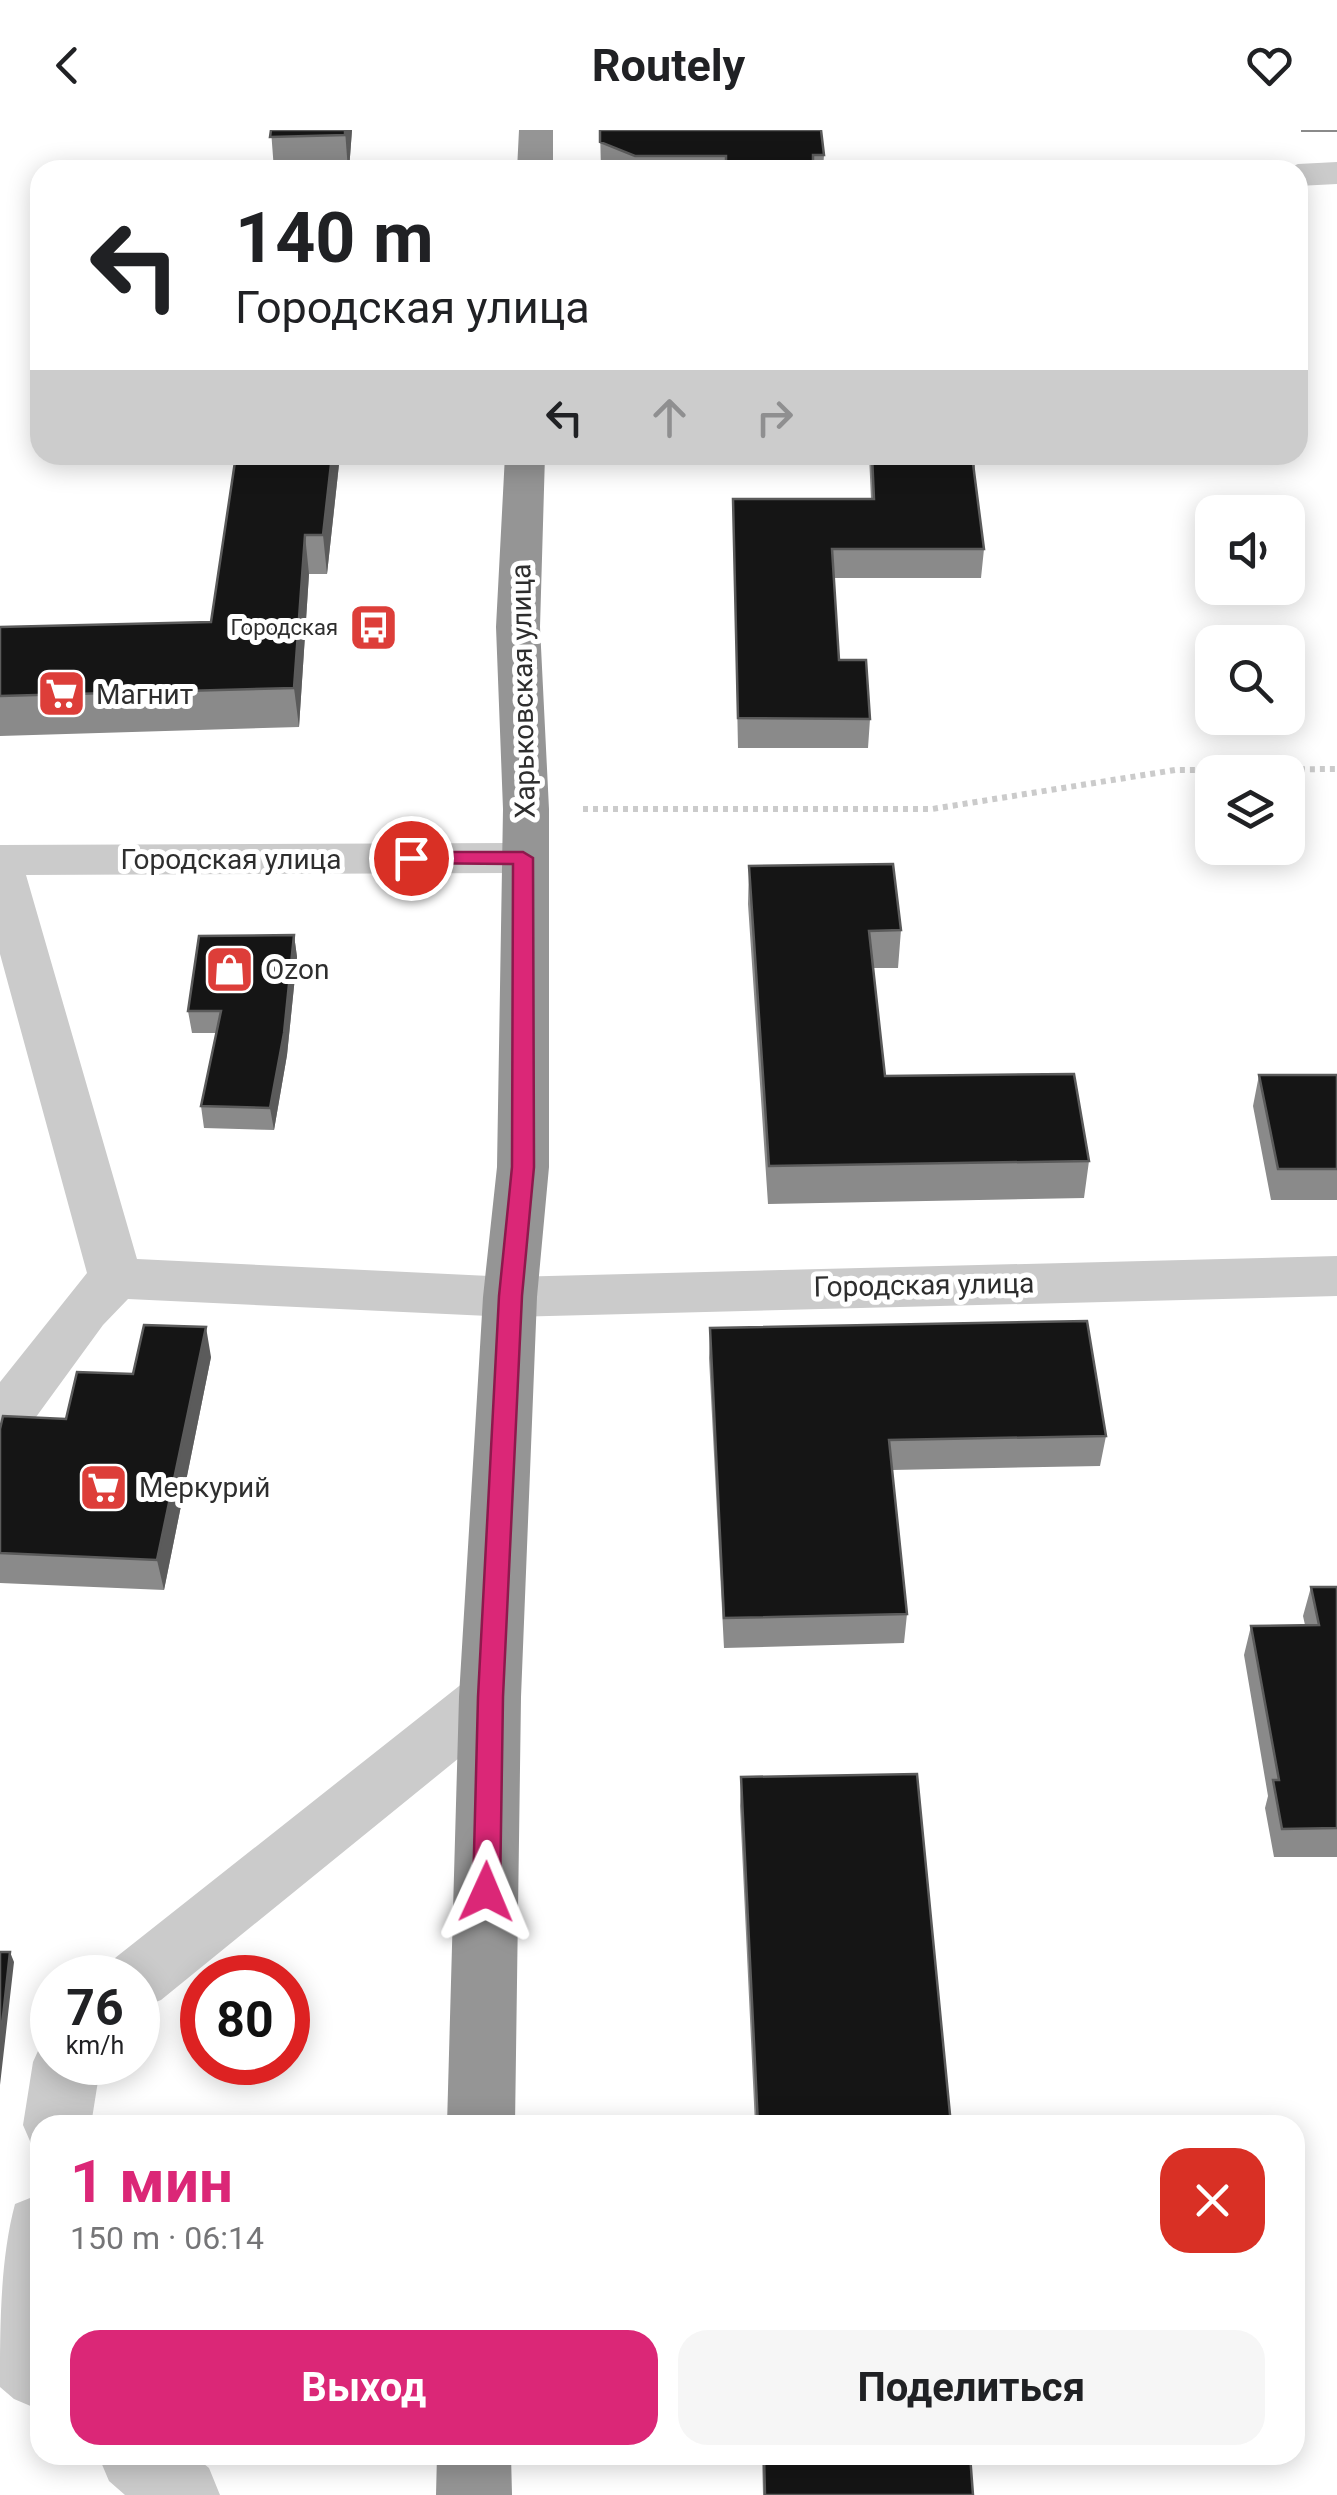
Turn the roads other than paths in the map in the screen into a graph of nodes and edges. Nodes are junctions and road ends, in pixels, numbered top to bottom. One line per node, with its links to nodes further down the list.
1 (536, 130): 2 (highway)
2 (535, 160)
3 (1337, 174): 4 (street)
4 (1308, 175)
5 (525, 465): 6 (highway, Харьковская улица)
6 (524, 834): 7 (street, Городская улица); 10 (highway, Харьковская улица)
7 (0, 863): 9 (street)
8 (1337, 1276): 10 (street, Городская улица)
9 (115, 1278): 10 (street, Городская улица); 11 (street)
10 (510, 1296): 12 (highway, Харьковская улица)
11 (0, 1424)
12 (490, 1697): 13 (street); 16 (highway, Харьковская улица)
13 (160, 1961)
14 (63, 2085): 15 (street)
15 (58, 2115)
16 (481, 2115)
17 (30, 2289): 18 (street)
18 (30, 2365)
19 (147, 2465): 21 (street)
20 (474, 2465): 22 (highway)
21 (182, 2495)
22 (474, 2495)

